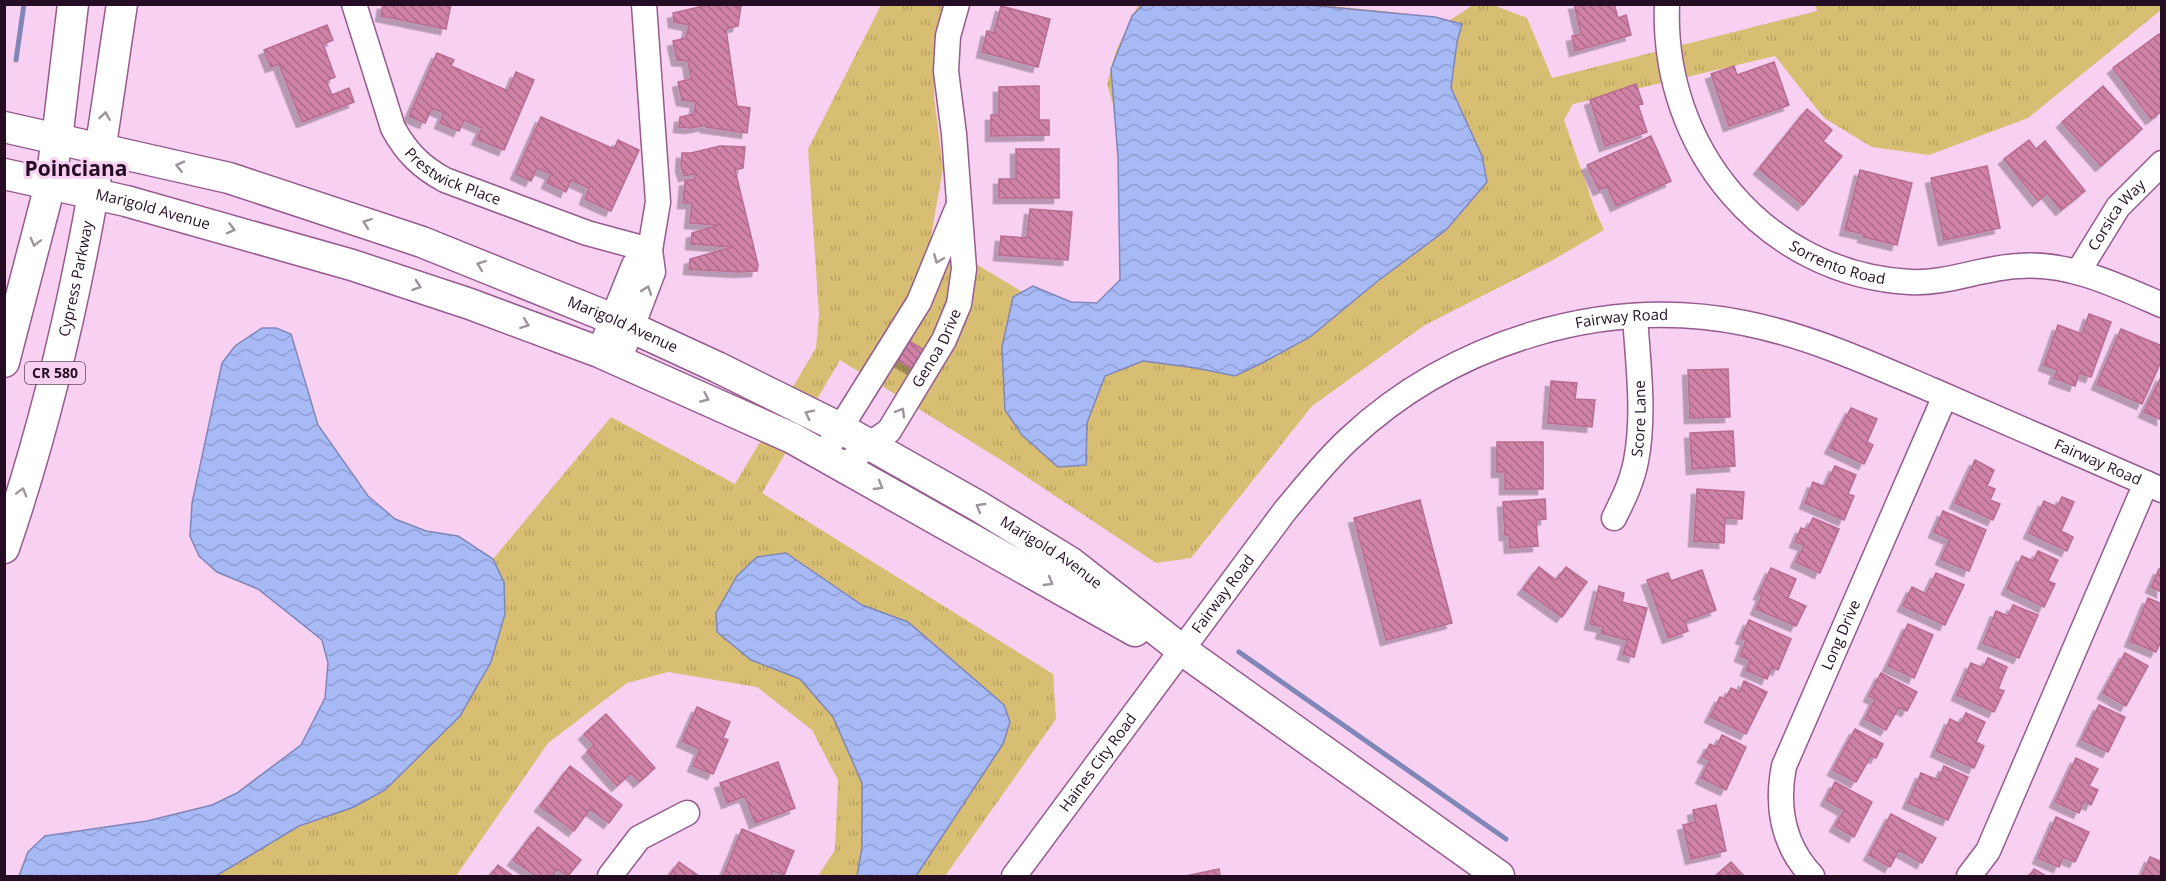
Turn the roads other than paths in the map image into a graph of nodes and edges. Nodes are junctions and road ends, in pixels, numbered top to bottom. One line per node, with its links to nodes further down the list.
1 (73, 4): 8 (main road)
2 (122, 4): 9 (main road, Cypress Parkway, one-way to 2)
3 (354, 4): 15 (street, Prestwick Place)
4 (644, 4): 15 (street)
5 (957, 4): 14 (street, Genoa Drive)
6 (1667, 4): 16 (street, Sorrento Road)
7 (4, 127): 8 (main road, Marigold Avenue)
8 (57, 140): 9 (main road, Marigold Avenue); 12 (main road)
9 (100, 147): 13 (main road, Cypress Parkway); 19 (main road, Marigold Avenue, one-way to 9)
10 (2162, 163): 16 (street, Corsica Way)
11 (4, 174): 12 (main road, Marigold Avenue)
12 (50, 185): 13 (main road, Marigold Avenue); 21 (main road, CR 580, one-way to 21)
13 (93, 195): 20 (main road, Marigold Avenue, one-way to 20); 28 (main road, Cypress Parkway / CR 580, one-way to 13)
14 (959, 204): 23 (street, Genoa Drive, one-way to 23); 24 (street, Genoa Drive, one-way to 14)
15 (650, 250): 19 (street)
16 (2079, 272): 17 (street, Sorrento Road)
17 (2162, 305)
18 (1635, 316): 22 (street, Fairway Road); 27 (street, Score Lane); 29 (street, Fairway Road)
19 (623, 324): 20 (street); 23 (main road, Marigold Avenue, one-way to 19)
20 (609, 357): 25 (main road, Marigold Avenue, one-way to 25)
21 (4, 362)
22 (1945, 396): 26 (street, Fairway Road); 34 (street, Long Drive)
23 (840, 428): 24 (main road, Marigold Avenue); 25 (street, Genoa Drive)
24 (870, 444): 25 (street, Genoa Drive); 29 (main road, Marigold Avenue, one-way to 24)
25 (835, 460): 29 (main road, Marigold Avenue, one-way to 29)
26 (2154, 487): 35 (street)
27 (1614, 518)
28 (4, 548)
29 (1182, 650): 32 (street, Haines City Road); 33 (main road, Marigold Avenue)
30 (687, 813): 31 (street)
31 (610, 876)
32 (1014, 876)
33 (1499, 876)
34 (1812, 876)
35 (1969, 876)

